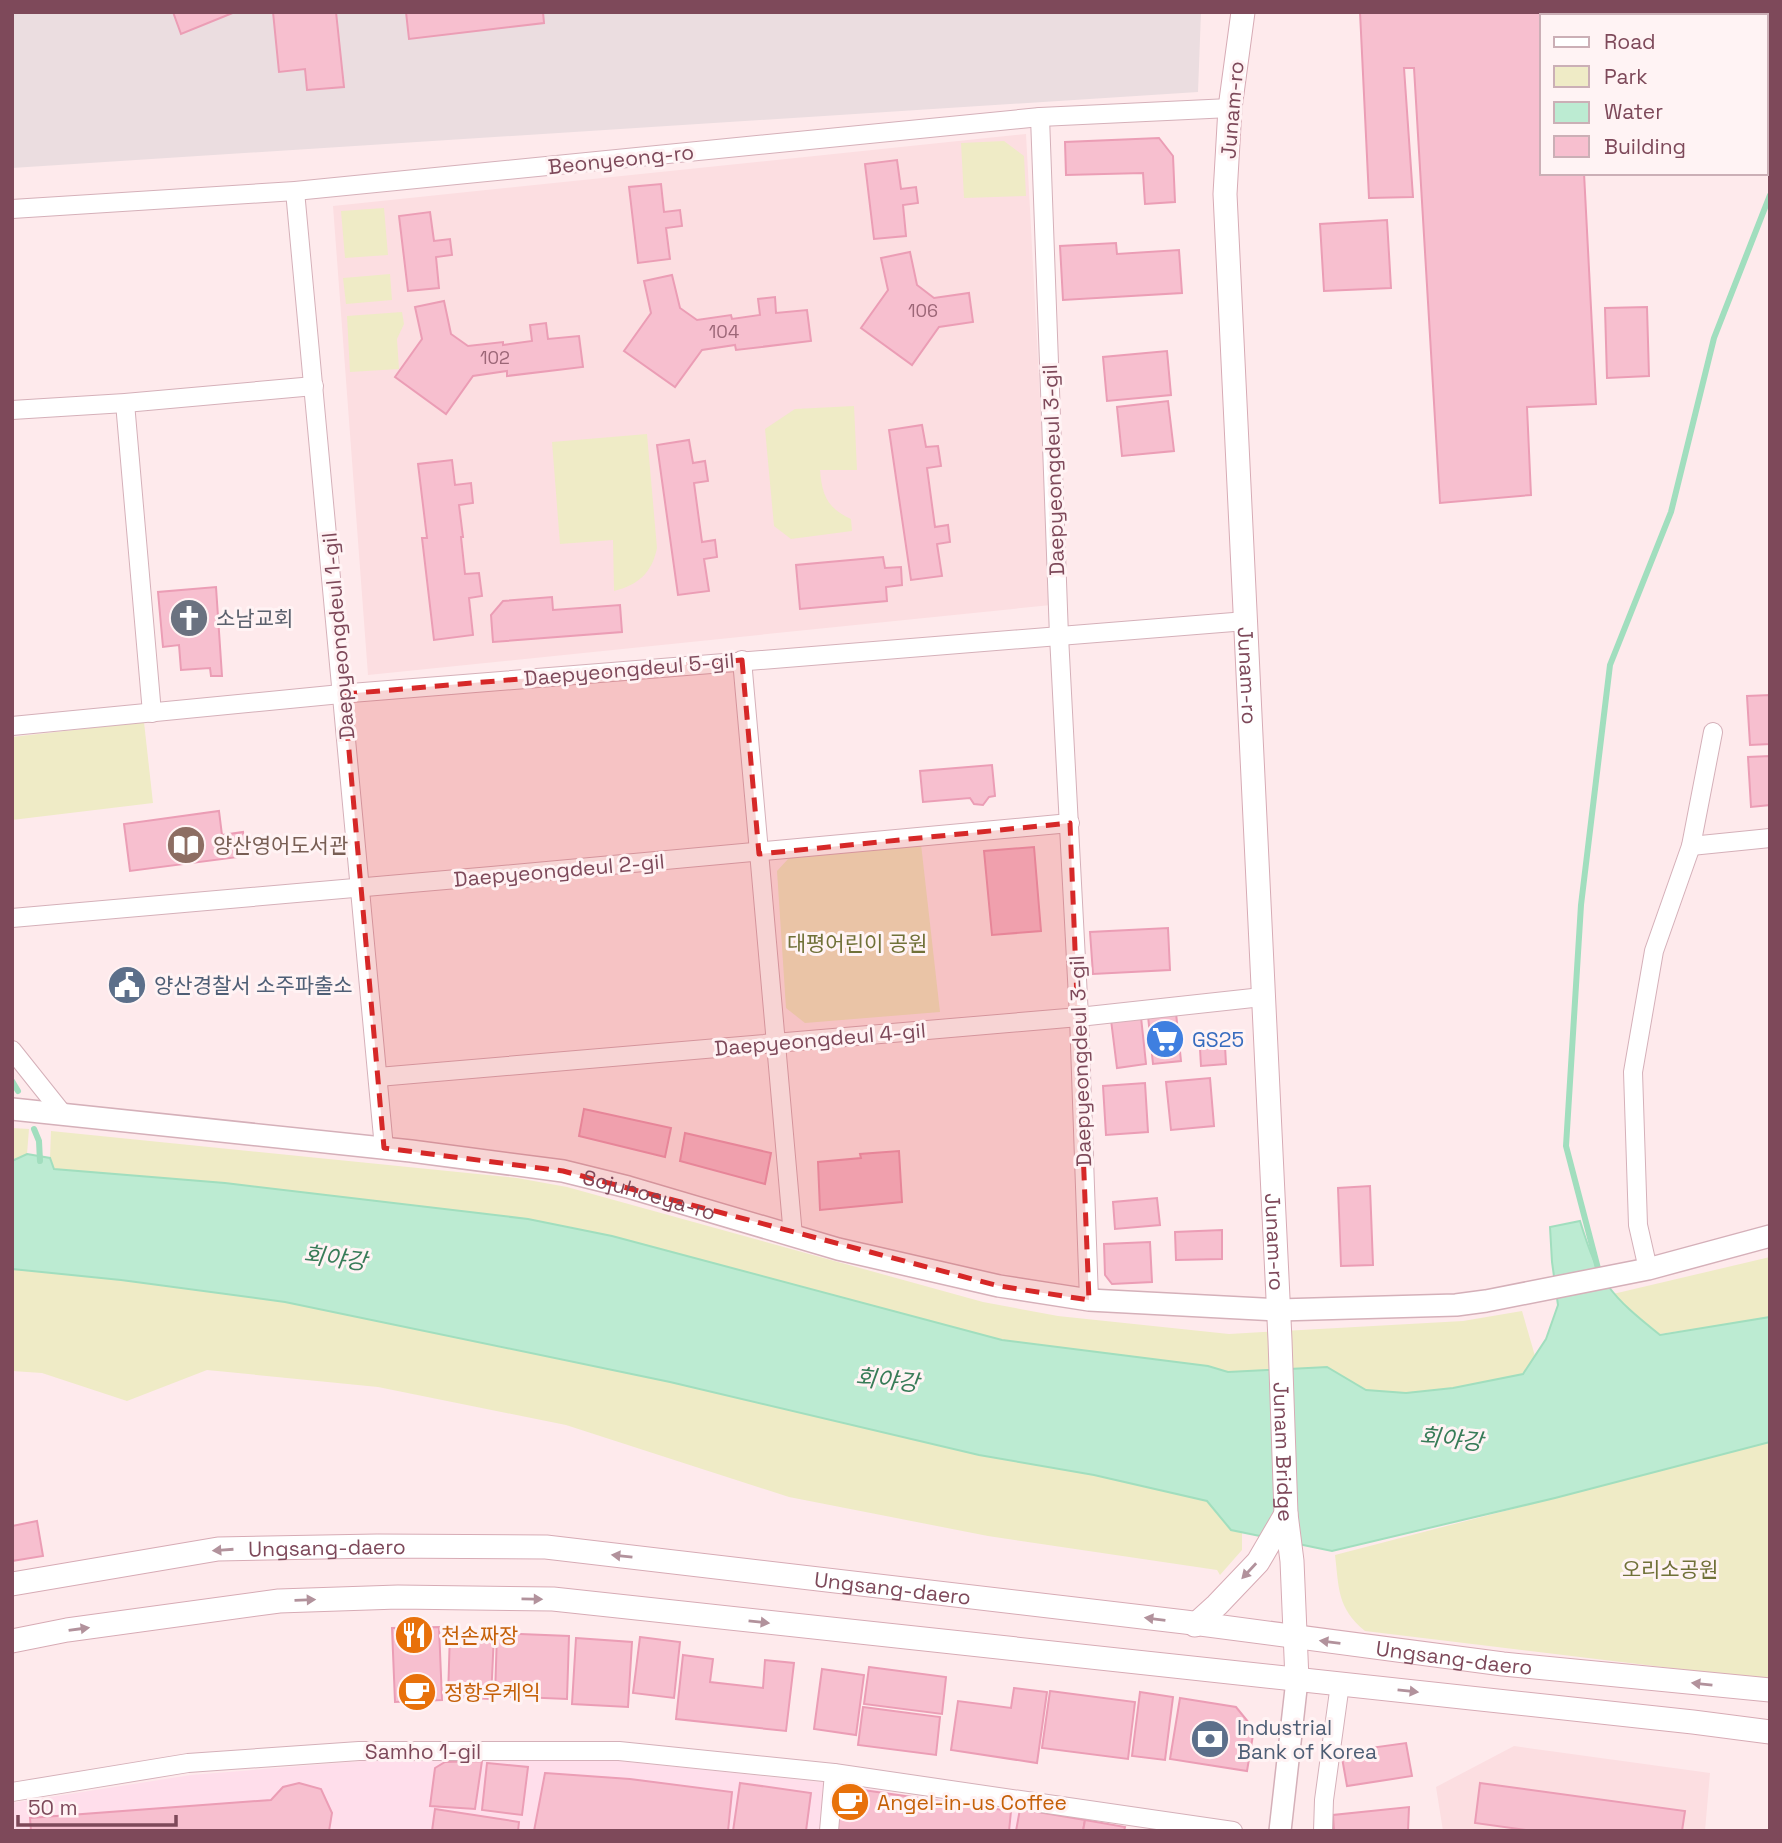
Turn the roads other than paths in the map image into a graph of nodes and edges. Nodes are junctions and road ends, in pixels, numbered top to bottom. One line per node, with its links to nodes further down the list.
1 (1243, 12): 2 (main road, Junam-ro)
2 (1230, 108): 3 (street, Beonyeong-ro); 9 (main road, Junam-ro)
3 (1040, 117): 4 (street, Beonyeong-ro); 10 (street, Daepyeongdeul 3-gil)
4 (295, 191): 5 (street, Beonyeong-ro); 6 (street, Daepyeongdeul 1-gil)
5 (12, 209)
6 (314, 386): 7 (street); 12 (street, Daepyeongdeul 1-gil)
7 (125, 404): 8 (street); 13 (street)
8 (12, 410)
9 (1246, 621): 10 (street, Daepyeongdeul 5-gil); 22 (main road, Junam-ro)
10 (1059, 636): 11 (street, Daepyeongdeul 5-gil); 16 (street, Daepyeongdeul 3-gil)
11 (742, 660): 12 (street, Daepyeongdeul 5-gil); 19 (street)
12 (344, 694): 13 (street, Daepyeongdeul 5-gil); 20 (street, Daepyeongdeul 1-gil)
13 (152, 713): 14 (street, Daepyeongdeul 5-gil)
14 (12, 726)
15 (1713, 732): 18 (street)
16 (1070, 823): 19 (street); 23 (street, Daepyeongdeul 3-gil)
17 (1770, 838): 18 (street)
18 (1691, 846): 32 (street)
19 (759, 854): 20 (street, Daepyeongdeul 2-gil); 24 (street)
20 (360, 886): 21 (street); 26 (street, Daepyeongdeul 1-gil)
21 (12, 918)
22 (1262, 997): 23 (street, Daepyeongdeul 4-gil); 34 (main road, Junam-ro)
23 (1079, 1017): 24 (street, Daepyeongdeul 4-gil); 33 (street, Daepyeongdeul 3-gil)
24 (776, 1043): 26 (street, Daepyeongdeul 4-gil); 30 (street)
25 (12, 1050): 28 (street)
26 (378, 1077): 29 (street, Daepyeongdeul 1-gil)
27 (12, 1109): 28 (street, Sojuhoeya-ro)
28 (63, 1114): 29 (street, Sojuhoeya-ro)
29 (384, 1148): 30 (street, Sojuhoeya-ro)
30 (793, 1236): 33 (street, Sojuhoeya-ro)
31 (1770, 1236): 32 (street, Sojuhoeya-ro)
32 (1643, 1270): 34 (street, Sojuhoeya-ro)
33 (1089, 1300): 34 (street, Sojuhoeya-ro)
34 (1279, 1310): 35 (main road, Junam-ro)
35 (1280, 1340): 36 (main road, Junam Bridge)
36 (1286, 1514): 38 (main road, one-way to 38); 39 (main road, Junam Bridge)
37 (12, 1584): 38 (main road, Ungsang-daero, one-way to 37)
38 (1195, 1625): 39 (main road, Ungsang-daero)
39 (1295, 1638): 41 (main road, Junam Bridge); 43 (main road, Ungsang-daero, one-way to 39)
40 (12, 1642): 41 (main road, Ungsang-daero, one-way to 41)
41 (1297, 1680): 42 (main road, Ungsang-daero); 49 (street)
42 (1340, 1684): 44 (main road, Ungsang-daero, one-way to 44); 50 (street)
43 (1770, 1690)
44 (1770, 1732)
45 (834, 1773): 46 (street, Samho 1-gil); 47 (street); 48 (street, Samho 1-gil)
46 (12, 1792)
47 (829, 1831)
48 (1233, 1831)
49 (1280, 1831)
50 (1323, 1831)

